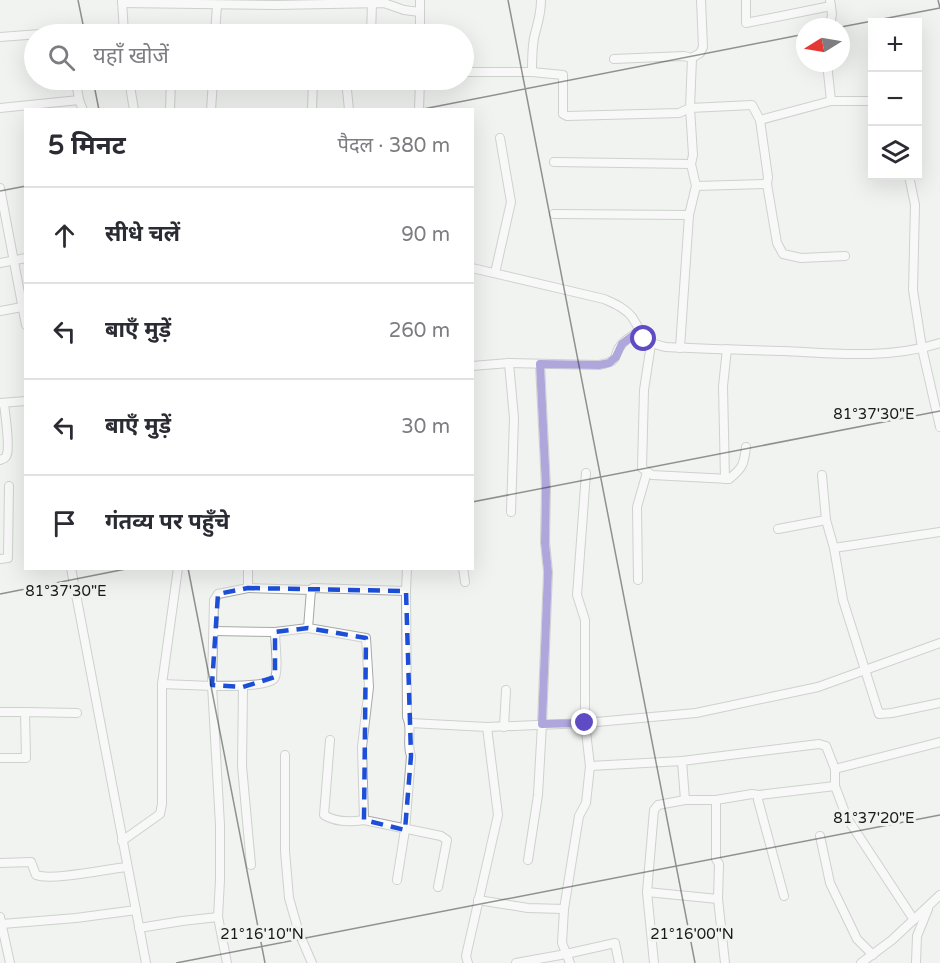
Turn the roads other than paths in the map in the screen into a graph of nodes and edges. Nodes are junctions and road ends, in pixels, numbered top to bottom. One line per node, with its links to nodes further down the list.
1 (420, 0): 10 (street)
2 (541, 0): 21 (street)
3 (701, 0): 18 (street)
4 (746, 0): 8 (street)
5 (122, 1): 9 (street); 12 (street)
6 (266, 3): 7 (street); 9 (street)
7 (372, 3): 10 (street); 14 (street)
8 (830, 3): 11 (street)
9 (217, 5): 13 (street)
10 (420, 12): 15 (street)
11 (831, 18)
12 (123, 24)
13 (216, 24)
14 (371, 24)
15 (420, 24)
16 (24, 35): 17 (street)
17 (0, 37)
18 (692, 58): 19 (street); 41 (street)
19 (614, 59)
20 (474, 72): 21 (street)
21 (532, 72): 41 (street)
22 (828, 72): 31 (street)
23 (78, 90): 30 (street)
24 (131, 90): 35 (street)
25 (171, 90): 36 (street)
26 (212, 90): 37 (street)
27 (313, 90): 38 (street)
28 (347, 90): 39 (street)
29 (420, 90): 40 (street)
30 (79, 100): 33 (street); 34 (street)
31 (831, 101): 32 (street); 42 (street)
32 (868, 101)
33 (0, 108)
34 (82, 108)
35 (134, 108)
36 (170, 108)
37 (211, 108)
38 (312, 108)
39 (349, 108)
40 (419, 108)
41 (690, 108): 42 (street); 45 (street)
42 (760, 120): 47 (street)
43 (500, 138): 57 (street)
44 (554, 162): 45 (street)
45 (691, 164): 48 (street)
46 (910, 180): 65 (street)
47 (767, 184): 48 (street); 52 (street)
48 (696, 186): 51 (street)
49 (0, 188): 54 (street)
50 (554, 214): 51 (street)
51 (690, 215): 64 (street)
52 (845, 256)
53 (24, 258): 54 (street)
54 (13, 261): 55 (street); 58 (street)
55 (0, 262)
56 (474, 268): 57 (street)
57 (495, 273): 61 (street)
58 (22, 307): 59 (street); 60 (street)
59 (0, 311)
60 (24, 316)
61 (639, 331): 63 (street); 68 (street)
62 (940, 343): 65 (street)
63 (651, 344): 64 (street); 75 (street)
64 (680, 348): 66 (street)
65 (922, 348): 66 (street); 72 (street)
66 (727, 349): 78 (street)
67 (509, 363): 68 (street); 69 (street); 81 (street)
68 (540, 364): 112 (street)
69 (474, 366)
70 (24, 401): 71 (street)
71 (2, 403): 74 (street)
72 (940, 427)
73 (746, 447): 78 (street)
74 (0, 460)
75 (647, 472): 78 (street); 92 (street)
76 (586, 473): 111 (street)
77 (822, 475): 82 (street)
78 (725, 479)
79 (9, 486): 80 (street)
80 (4, 511): 86 (street)
81 (511, 512)
82 (826, 520): 83 (street); 85 (street)
83 (778, 529)
84 (940, 532): 85 (street)
85 (834, 548): 101 (street)
86 (0, 559)
87 (70, 570): 129 (street)
88 (178, 570): 102 (street)
89 (248, 570): 94 (street)
90 (407, 570): 96 (street)
91 (463, 570): 93 (street)
92 (638, 580)
93 (465, 582)
94 (248, 588): 95 (street); 98 (street)
95 (311, 590): 96 (street); 97 (street)
96 (406, 591): 110 (street)
97 (308, 628): 99 (street); 126 (street)
98 (214, 631): 99 (street); 103 (street)
99 (275, 633): 104 (street)
100 (940, 643): 101 (street)
101 (864, 671): 106 (street); 111 (street)
102 (162, 684): 103 (street); 129 (street)
103 (212, 685): 104 (street); 144 (street)
104 (243, 687): 132 (street)
105 (506, 690): 113 (street)
106 (940, 703)
107 (0, 712): 108 (street)
108 (25, 712): 109 (street); 118 (street)
109 (77, 713)
110 (410, 723): 114 (street); 127 (street)
111 (585, 723): 112 (street); 120 (street)
112 (542, 724): 113 (street); 130 (street)
113 (504, 726): 114 (street)
114 (487, 727): 140 (street)
115 (330, 740): 126 (street)
116 (940, 742): 121 (street)
117 (285, 754): 153 (street)
118 (0, 758)
119 (682, 761): 120 (street); 121 (street); 124 (street)
120 (590, 766): 142 (street)
121 (835, 769): 122 (street)
122 (835, 786): 123 (street); 145 (street)
123 (759, 795): 125 (street); 138 (street)
124 (685, 800): 125 (street); 136 (street)
125 (716, 800): 139 (street)
126 (364, 820): 127 (street)
127 (405, 830): 134 (street); 135 (street)
128 (820, 836): 148 (street)
129 (122, 841): 133 (street)
130 (528, 860)
131 (0, 863): 133 (street)
132 (251, 865)
133 (127, 867): 143 (street)
134 (398, 880)
135 (438, 887)
136 (647, 892): 139 (street); 157 (street)
137 (940, 895): 141 (street)
138 (784, 896)
139 (718, 899): 158 (street)
140 (478, 900): 142 (street); 154 (street)
141 (930, 905): 145 (street); 160 (street)
142 (564, 909): 149 (street)
143 (136, 910): 146 (street); 147 (street)
144 (218, 917): 147 (street); 152 (street)
145 (914, 920): 148 (street)
146 (1, 921): 150 (street)
147 (139, 927): 151 (street)
148 (873, 954): 159 (street)
149 (568, 959): 155 (street); 156 (street)
150 (10, 963)
151 (146, 963)
152 (226, 963)
153 (312, 963)
154 (468, 963)
155 (516, 963)
156 (619, 963)
157 (654, 963)
158 (725, 963)
159 (861, 963)
160 (916, 963)

